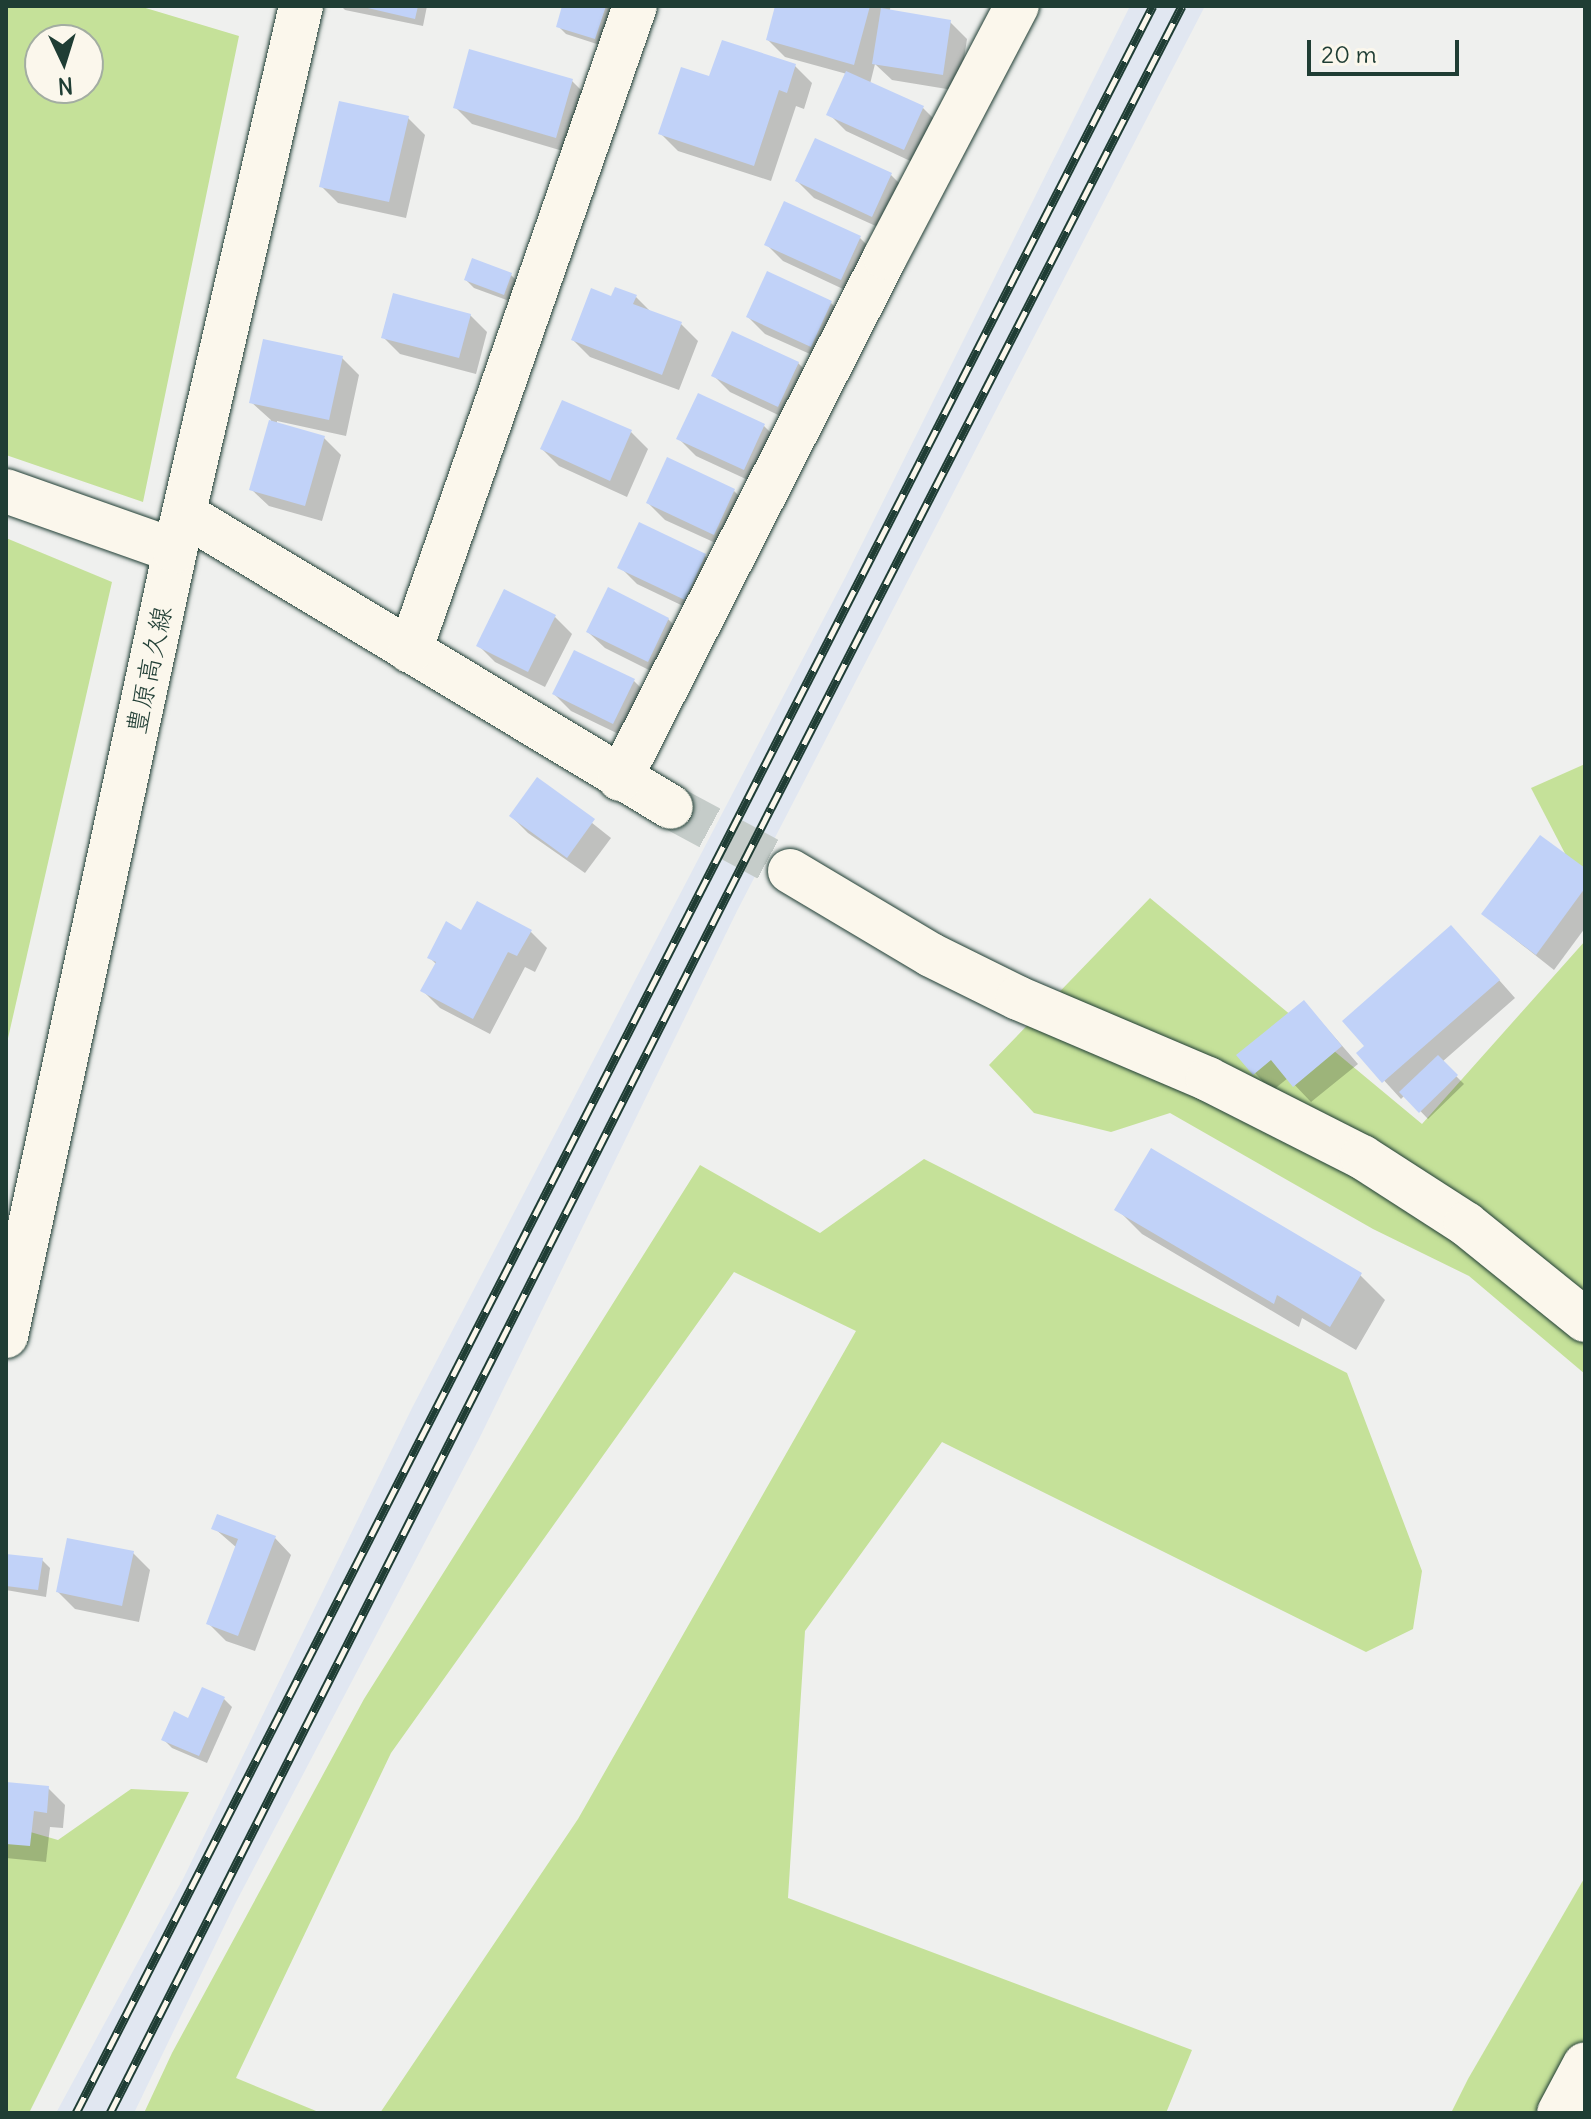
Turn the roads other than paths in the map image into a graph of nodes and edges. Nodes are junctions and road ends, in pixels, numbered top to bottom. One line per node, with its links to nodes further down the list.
1 (301, 6): 5 (street, 豊原高久線)
2 (635, 6): 6 (street)
3 (1017, 6): 7 (street)
4 (6, 491): 5 (street)
5 (180, 533): 6 (street); 11 (street, 豊原高久線)
6 (410, 651): 7 (street)
7 (620, 779): 8 (street)
8 (671, 807)
9 (790, 871): 10 (street)
10 (1585, 1320)
11 (6, 1336)
12 (1585, 2064): 13 (street)
13 (1559, 2113)

